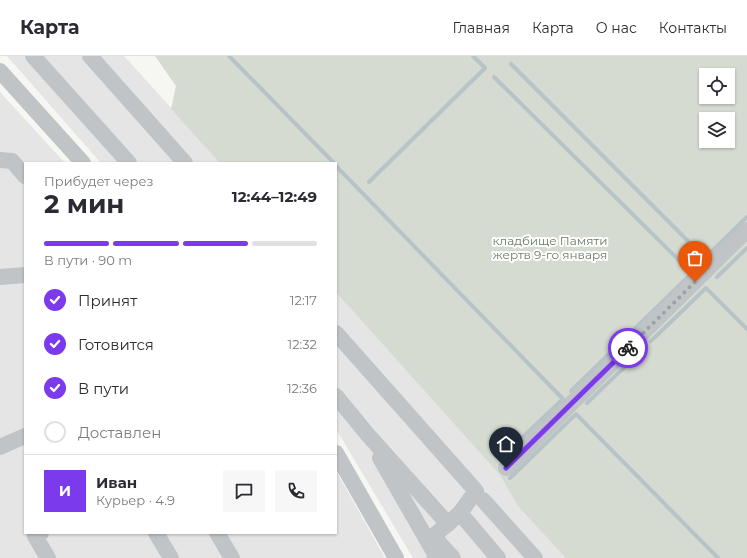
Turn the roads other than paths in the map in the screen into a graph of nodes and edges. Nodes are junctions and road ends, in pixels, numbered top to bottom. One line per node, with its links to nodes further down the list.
1 (33, 56): 6 (street)
2 (90, 56): 7 (street)
3 (0, 71): 5 (street)
4 (0, 160): 8 (street)
5 (82, 162)
6 (128, 162)
7 (184, 162)
8 (24, 175)
9 (747, 230): 18 (street)
10 (24, 275): 11 (street)
11 (0, 277)
12 (337, 334): 20 (street)
13 (337, 397): 14 (street)
14 (368, 435): 21 (street); 25 (street)
15 (24, 436): 16 (street)
16 (0, 447)
17 (337, 455): 29 (street)
18 (506, 468)
19 (483, 500): 33 (street)
20 (460, 513): 21 (street); 32 (street)
21 (448, 524): 25 (street)
22 (39, 534): 26 (street)
23 (157, 534): 27 (street)
24 (218, 534): 28 (street)
25 (431, 539): 30 (street); 31 (street)
26 (48, 558)
27 (171, 558)
28 (232, 558)
29 (396, 558)
30 (435, 558)
31 (452, 558)
32 (498, 558)
33 (535, 558)

